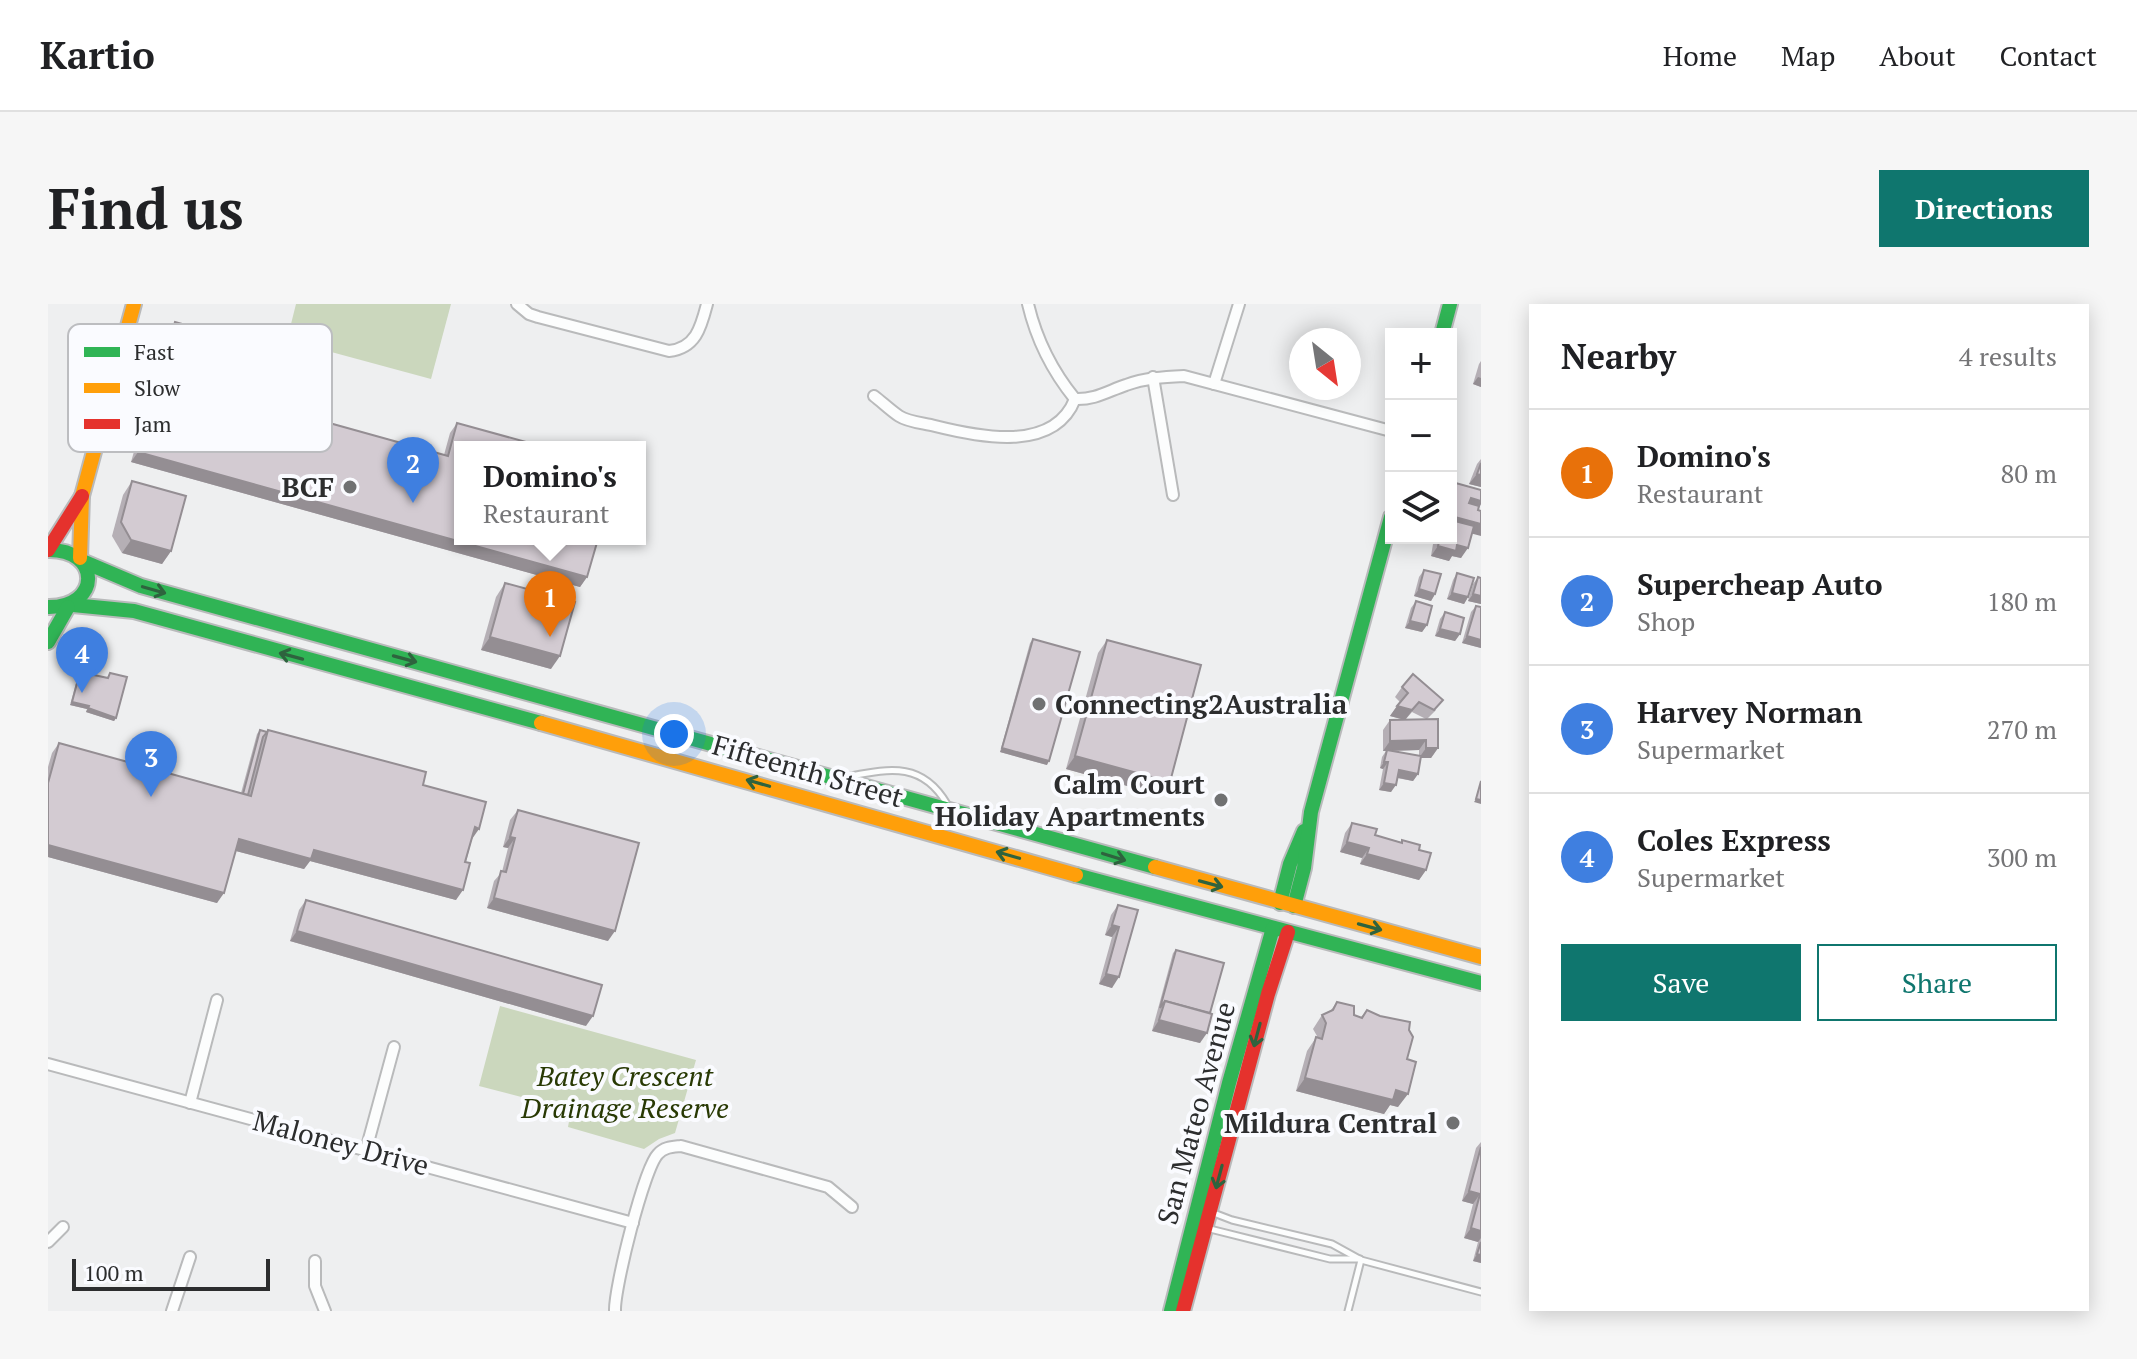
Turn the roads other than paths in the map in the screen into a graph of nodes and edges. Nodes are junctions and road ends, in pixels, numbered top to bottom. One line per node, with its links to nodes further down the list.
1 (134, 304): 7 (main road)
2 (517, 304): 3 (street)
3 (707, 304)
4 (1028, 304): 12 (street)
5 (1239, 304): 10 (street)
6 (1450, 304): 8 (main road)
7 (129, 324)
8 (1444, 328)
9 (1153, 377): 10 (street); 12 (street); 15 (street)
10 (1214, 384): 13 (street)
11 (874, 396): 12 (street)
12 (1075, 399)
13 (1385, 429)
14 (94, 452): 16 (main road)
15 (1173, 495)
16 (82, 496): 18 (main road); 19 (main road)
17 (1385, 539): 29 (main road)
18 (48, 550): 19 (main road, Fifteenth Street)
19 (81, 559): 20 (main road); 23 (main road, Fifteenth Street, one-way to 23)
20 (71, 606): 21 (main road, Fifteenth Street); 22 (main road); 24 (main road, Fifteenth Street, one-way to 20)
21 (48, 607)
22 (48, 642)
23 (528, 692): 24 (main road); 25 (main road, Fifteenth Street)
24 (521, 718): 28 (main road, Fifteenth Street, one-way to 24)
25 (843, 778): 26 (main road, Fifteenth Street); 26 (lane)
26 (949, 808): 27 (main road, Fifteenth Street)
27 (1078, 846): 28 (main road); 29 (main road, Fifteenth Street, one-way to 29)
28 (1070, 873): 30 (main road, Fifteenth Street)
29 (1287, 904): 30 (main road); 31 (main road, Fifteenth Street, one-way to 31)
30 (1280, 930): 32 (main road, Fifteenth Street); 39 (main road, San Mateo Avenue, one-way to 39); 51 (main road, San Mateo Avenue)
31 (1481, 957)
32 (1481, 983)
33 (217, 1000): 36 (street)
34 (394, 1047): 37 (street)
35 (48, 1064): 36 (street, Maloney Drive)
36 (190, 1103): 37 (street, Maloney Drive)
37 (366, 1150): 40 (street, Maloney Drive)
38 (852, 1207): 40 (street)
39 (1210, 1212): 42 (main road, San Mateo Avenue); 45 (lane)
40 (633, 1223): 50 (street)
41 (63, 1227): 43 (street)
42 (1205, 1228): 45 (lane); 52 (main road, San Mateo Avenue)
43 (48, 1242)
44 (190, 1257): 48 (street)
45 (1361, 1260): 47 (lane); 53 (lane)
46 (315, 1261): 49 (street)
47 (1481, 1292)
48 (172, 1311)
49 (325, 1311)
50 (615, 1311)
51 (1171, 1311)
52 (1183, 1311)
53 (1348, 1311)

